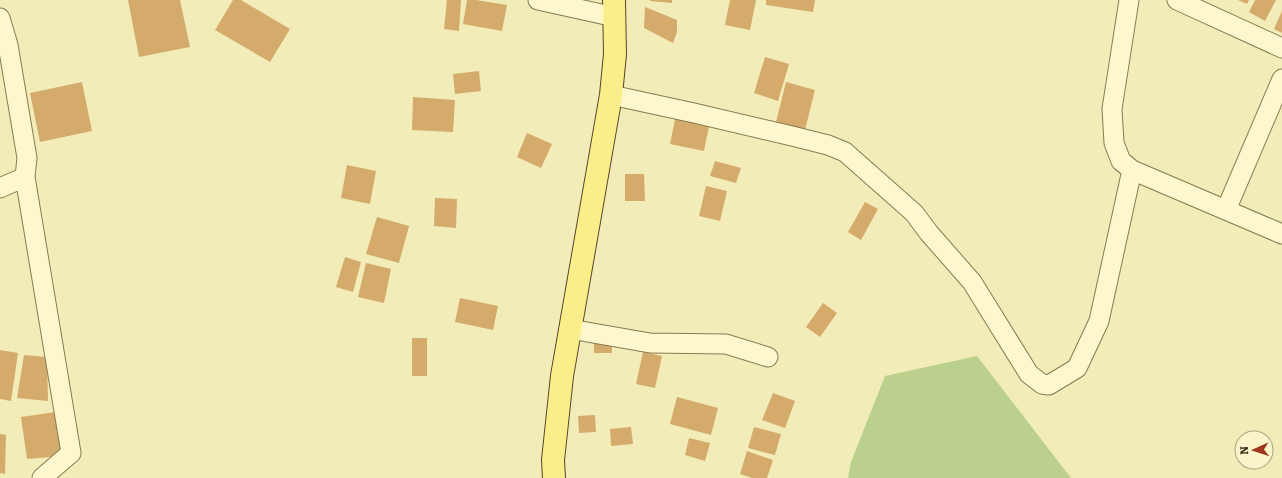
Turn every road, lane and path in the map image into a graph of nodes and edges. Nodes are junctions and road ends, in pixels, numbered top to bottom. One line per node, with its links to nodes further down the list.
1 (538, 0): 4 (street)
2 (1128, 0): 9 (street)
3 (1178, 0): 6 (street)
4 (614, 9): 8 (main road)
5 (0, 18): 10 (street)
6 (1282, 48)
7 (1282, 79): 12 (street)
8 (611, 95): 9 (street); 14 (main road)
9 (1132, 170): 12 (street)
10 (25, 176): 11 (street); 16 (street)
11 (0, 188)
12 (1226, 210): 13 (street)
13 (1282, 234)
14 (570, 329): 15 (street); 17 (main road)
15 (768, 357)
16 (42, 478)
17 (554, 478)

